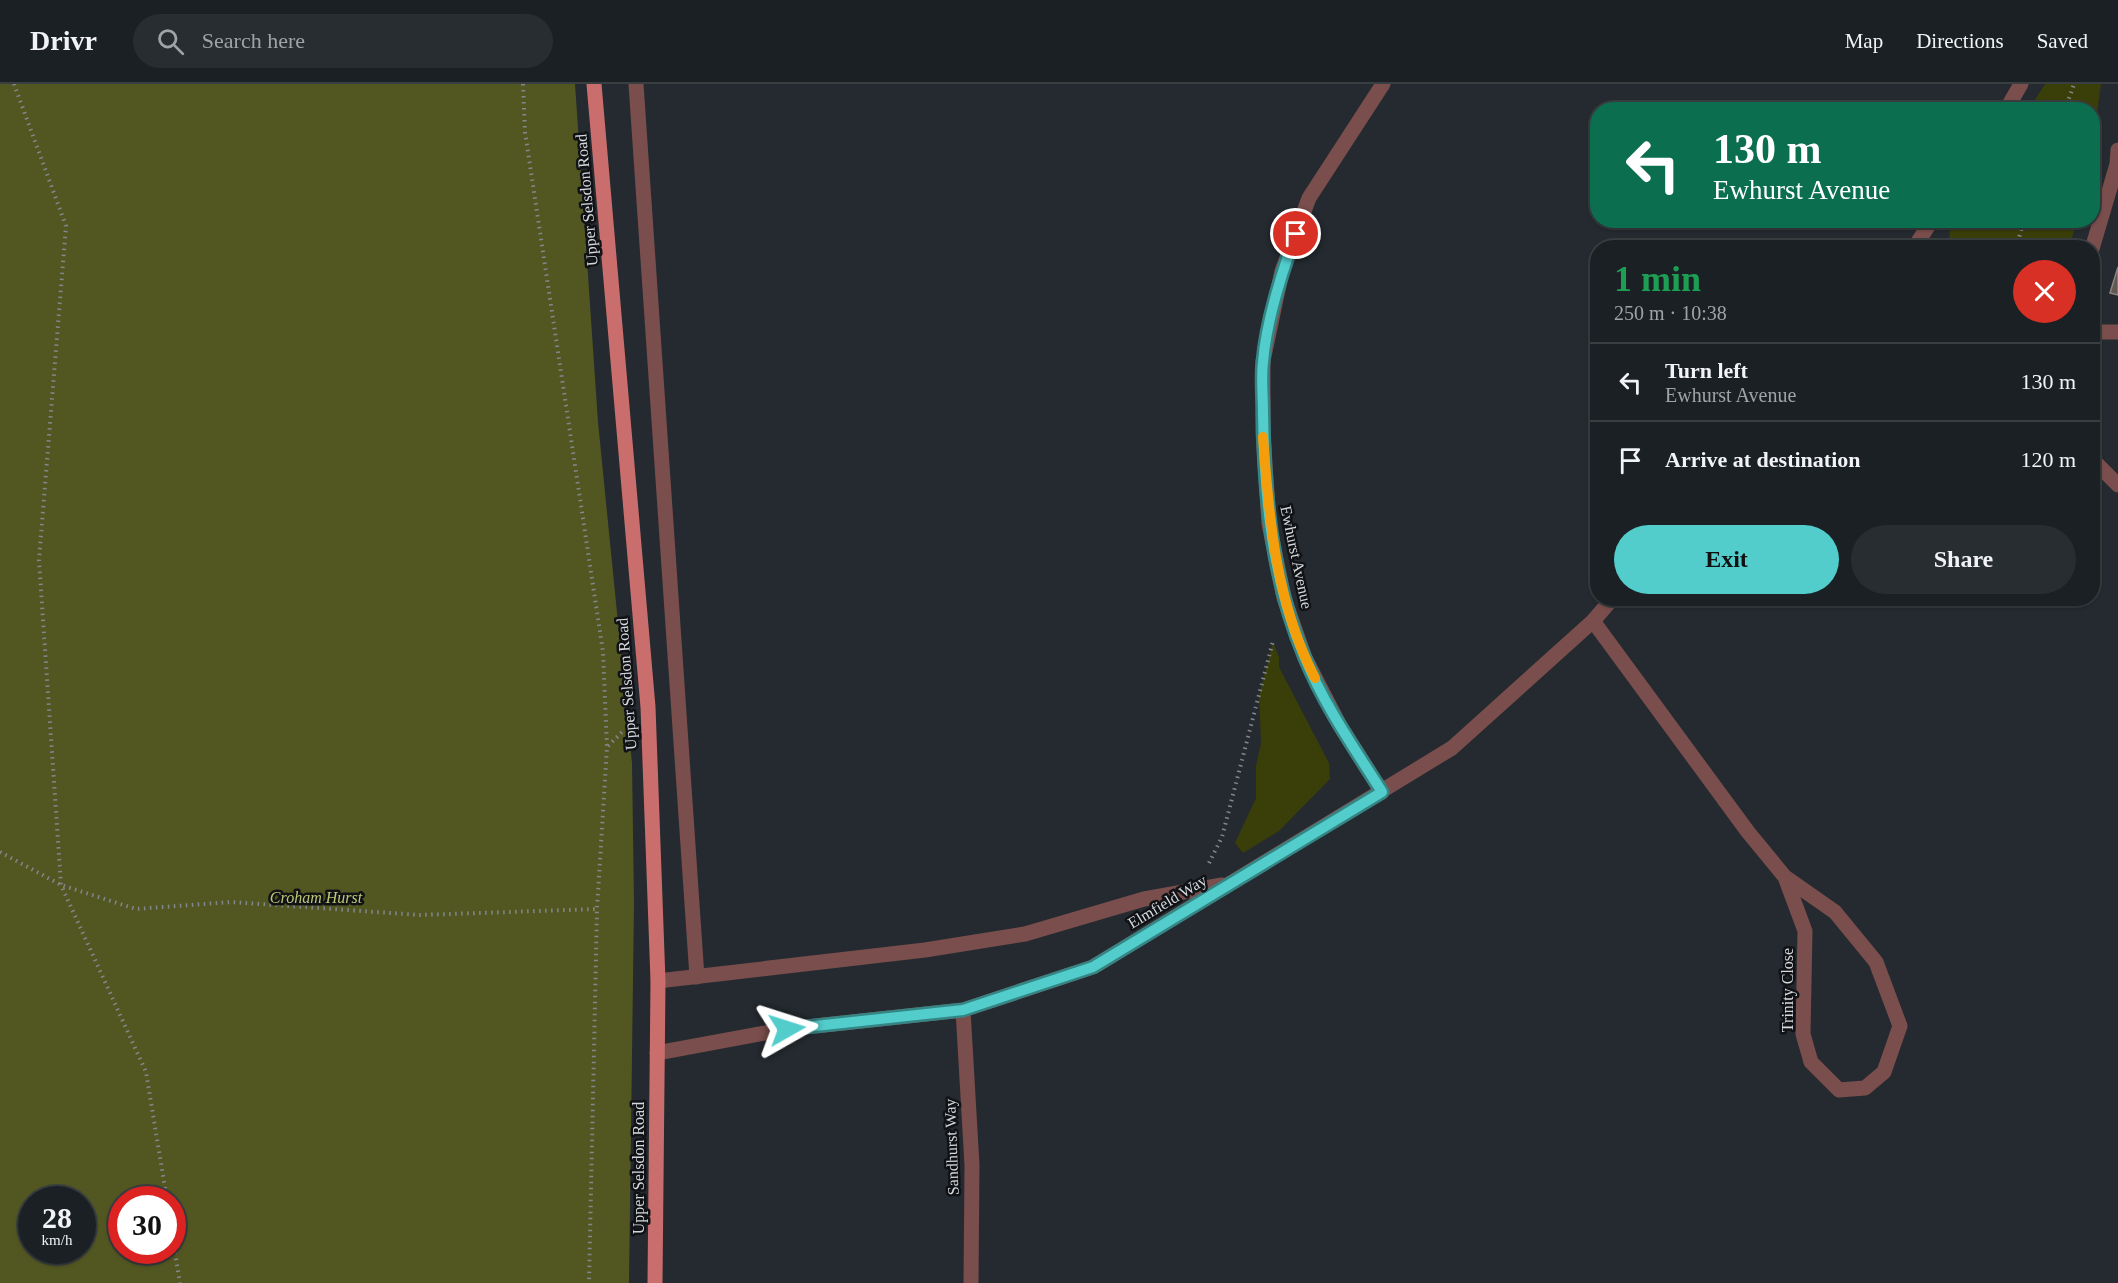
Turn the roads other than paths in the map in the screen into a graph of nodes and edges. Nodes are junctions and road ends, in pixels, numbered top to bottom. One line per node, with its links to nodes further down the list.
1 (594, 84): 18 (main road, Upper Selsdon Road)
2 (636, 84): 17 (street)
3 (1383, 84): 14 (street, Ewhurst Avenue)
4 (2021, 84): 5 (street)
5 (2011, 102)
6 (2118, 150): 7 (street)
7 (2100, 222)
8 (2100, 332): 9 (street)
9 (2118, 332)
10 (2100, 467): 11 (street)
11 (2118, 485)
12 (1606, 606): 13 (street, Elmfield Way)
13 (1593, 621): 14 (street, Elmfield Way); 15 (street, Trinity Close)
14 (1382, 792): 16 (street, Elmfield Way)
15 (1785, 877): 15 (street, Trinity Close)
16 (1230, 883): 17 (street); 19 (street, Elmfield Way)
17 (696, 977): 18 (street)
18 (658, 981): 20 (main road, Upper Selsdon Road)
19 (963, 1010): 20 (street, Elmfield Way); 22 (street, Sandhurst Way)
20 (657, 1053): 21 (main road, Upper Selsdon Road)
21 (655, 1283)
22 (971, 1283)

